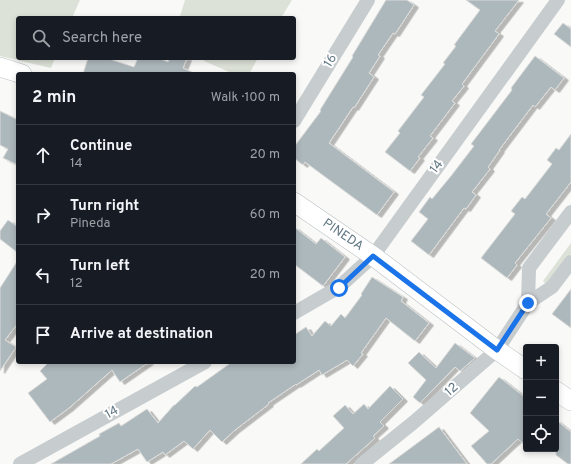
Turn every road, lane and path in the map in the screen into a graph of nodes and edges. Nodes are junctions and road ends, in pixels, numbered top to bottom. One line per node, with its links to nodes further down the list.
1 (368, 0): 5 (street, 16)
2 (558, 0): 8 (street, 14)
3 (0, 67): 4 (street)
4 (16, 72)
5 (296, 118)
6 (296, 203): 8 (street, PINEDA)
7 (571, 212): 10 (street)
8 (373, 256): 11 (street, 14); 12 (street, PINEDA)
9 (571, 262): 10 (street, 12)
10 (528, 303): 12 (street, 12)
11 (296, 312)
12 (497, 350): 14 (street, PINEDA); 18 (street, 12)
13 (200, 364): 17 (street, 14)
14 (523, 368)
15 (559, 393): 16 (street)
16 (571, 401)
17 (20, 464)
18 (362, 464)

